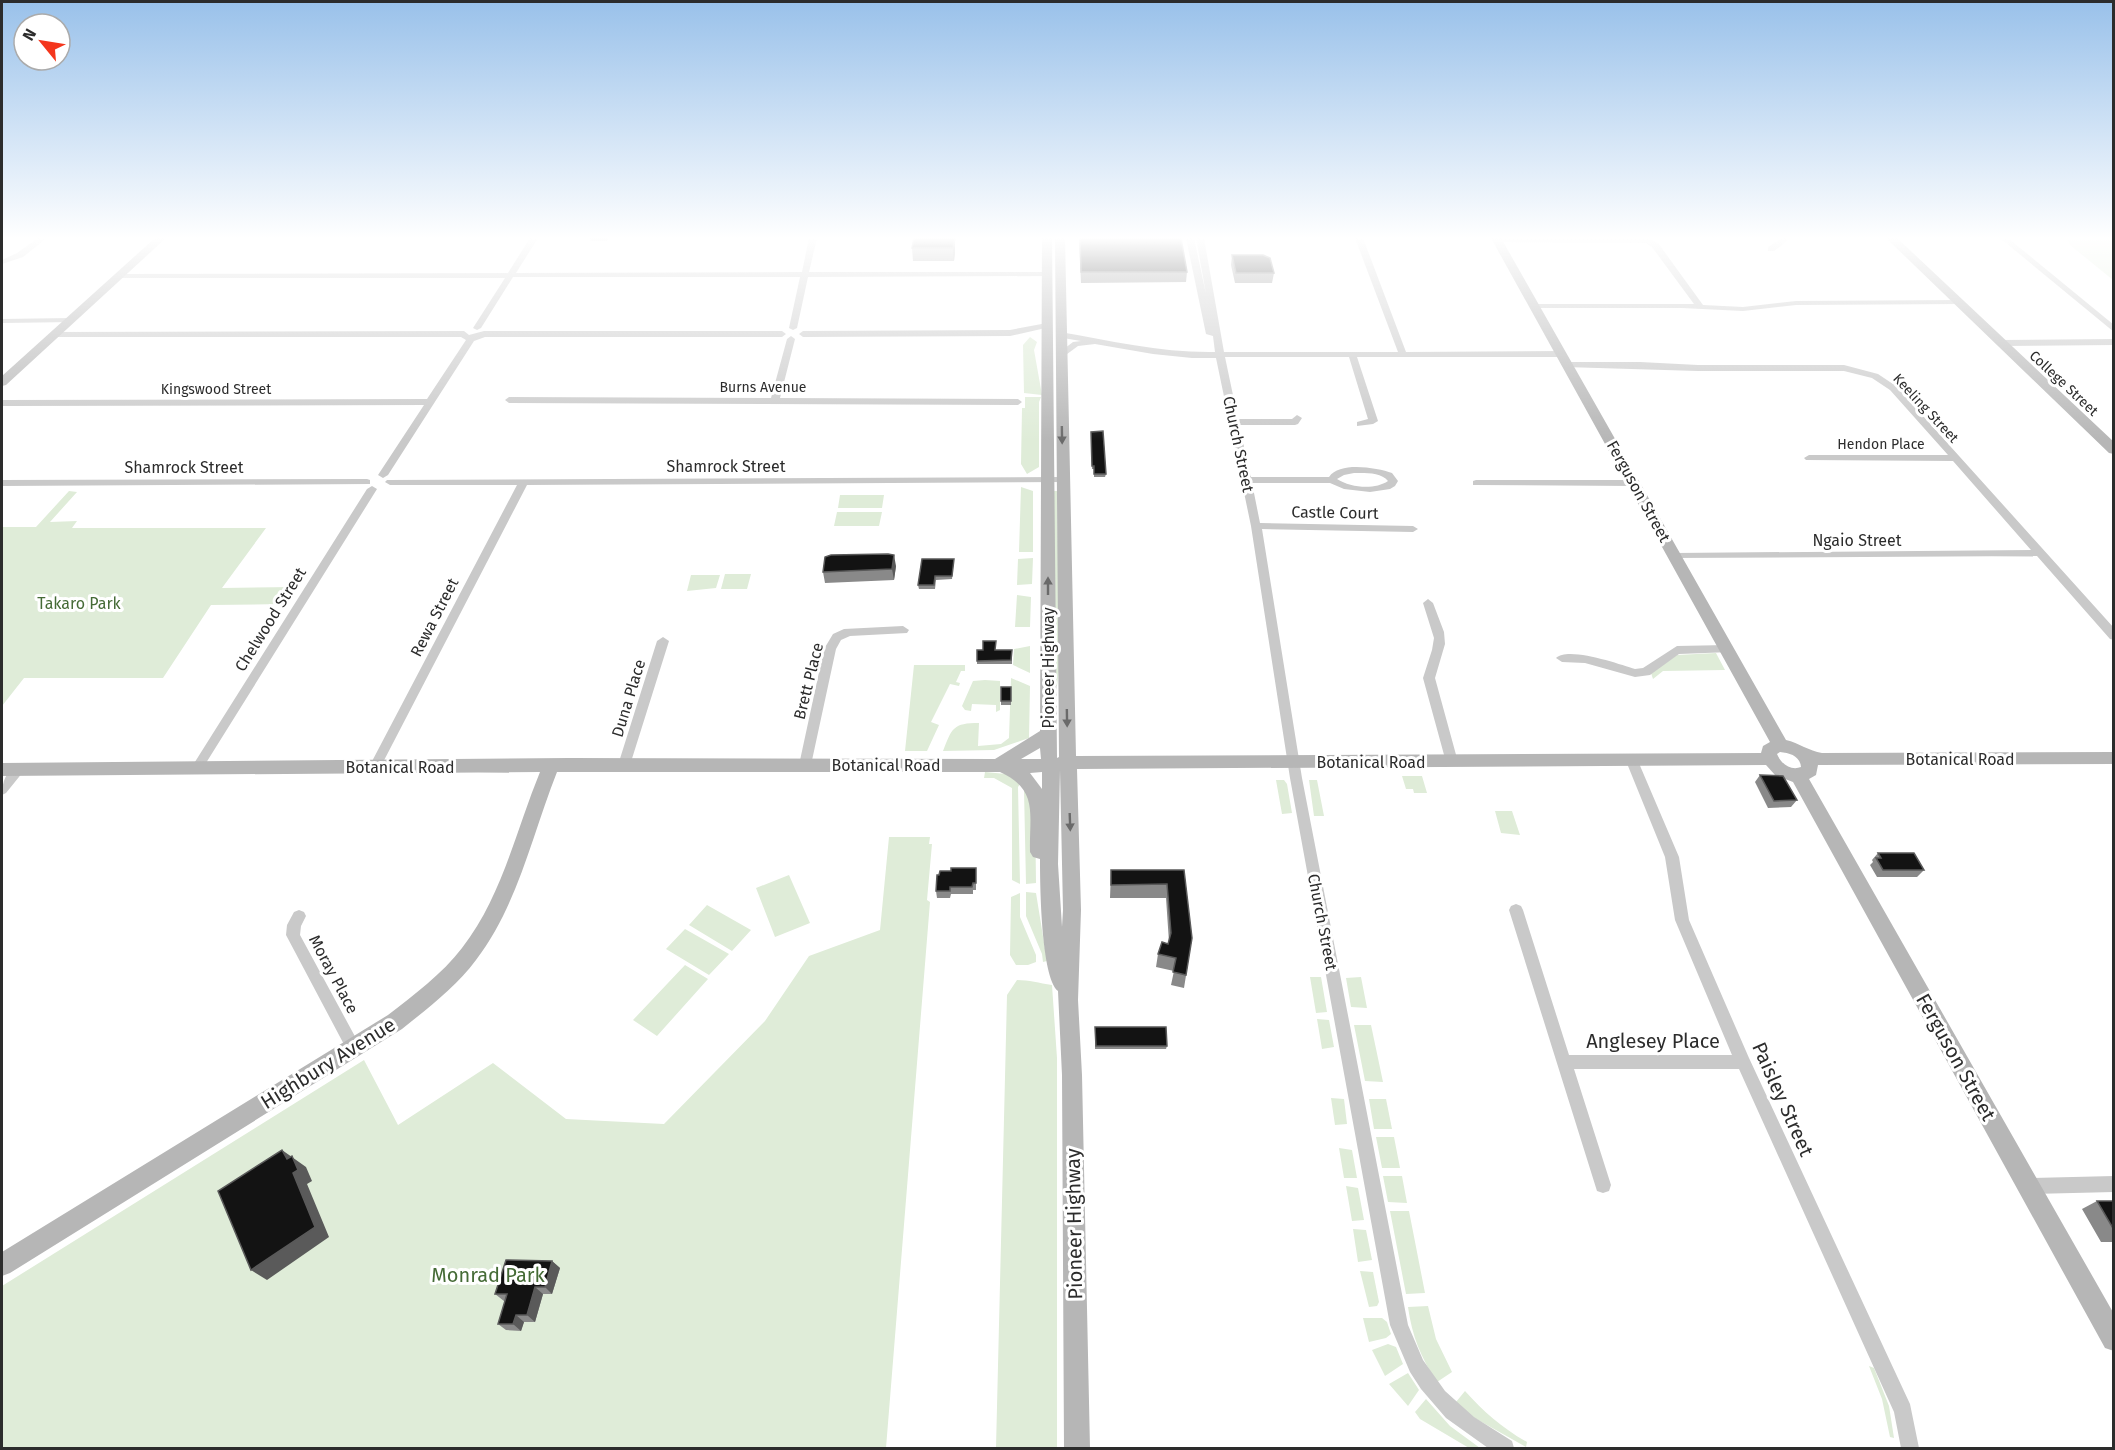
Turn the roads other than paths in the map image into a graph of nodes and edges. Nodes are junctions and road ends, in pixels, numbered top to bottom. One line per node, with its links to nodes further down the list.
1 (86, 306): 14 (main road)
2 (494, 306): 18 (street)
3 (798, 306): 16 (street)
4 (1049, 306): 19 (main road)
5 (1056, 306): 19 (main road)
6 (1203, 306): 29 (street, Church Street)
7 (1212, 306): 29 (street, Church Street)
8 (1385, 306): 31 (street)
9 (1534, 306): 13 (street); 33 (main road, Ferguson Street)
10 (1778, 306): 13 (street)
11 (1963, 306): 27 (main road, College Street)
12 (2085, 306): 17 (street)
13 (1701, 308)
14 (70, 320): 15 (street); 22 (main road)
15 (2, 321)
16 (793, 328): 20 (street); 21 (street)
17 (2114, 330)
18 (480, 331): 20 (street); 23 (street)
19 (1051, 332): 21 (street); 26 (street); 32 (main road, Pioneer Highway); 41 (main road, Pioneer Highway)
20 (782, 334): 24 (street)
21 (803, 334): 24 (street)
22 (54, 335): 23 (street); 34 (main road)
23 (467, 337): 37 (street)
24 (791, 339): 36 (street)
25 (2114, 342): 27 (street)
26 (1104, 344): 29 (street, Keeling Street); 32 (street)
27 (2005, 347): 28 (street); 45 (main road, College Street)
28 (2114, 350)
29 (1220, 354): 30 (street, Keeling Street); 43 (street, Church Street)
30 (1352, 354): 31 (street, Keeling Street); 44 (street)
31 (1403, 354): 33 (street, Keeling Street)
32 (1060, 355): 40 (main road, Pioneer Highway)
33 (1565, 359): 47 (street, Keeling Street); 55 (main road, Ferguson Street)
34 (2, 382)
35 (509, 400): 36 (street, Burns Avenue)
36 (775, 401): 38 (street, Burns Avenue)
37 (430, 402): 39 (street, Kingswood Street); 48 (street)
38 (1018, 402)
39 (2, 403)
40 (1061, 409): 41 (main road); 49 (main road, Pioneer Highway, one-way to 49)
41 (1048, 410): 49 (main road, Pioneer Highway)
42 (1297, 418): 43 (street)
43 (1235, 422): 50 (street, Church Street)
44 (1360, 424)
45 (2114, 450)
46 (1809, 458): 47 (street, Hendon Place)
47 (1954, 458): 59 (street, Keeling Street)
48 (386, 478): 52 (street, Shamrock Street); 56 (street)
49 (1055, 480): 52 (street, Shamrock Street); 67 (main road, Pioneer Highway, one-way to 49); 74 (main road, Pioneer Highway, one-way to 74)
50 (1247, 480): 51 (street); 57 (street, Church Street)
51 (1332, 480): 51 (street)
52 (523, 482): 80 (street, Rewa Street)
53 (2, 483): 56 (street, Shamrock Street)
54 (1476, 483): 55 (street)
55 (1634, 483): 60 (main road, Ferguson Street)
56 (369, 485): 81 (street, Chelwood Street)
57 (1256, 526): 58 (street, Castle Court); 72 (street, Church Street)
58 (1413, 529)
59 (2040, 554): 60 (street, Ngaio Street); 63 (street, Keeling Street)
60 (1675, 556): 65 (main road, Ferguson Street)
61 (1428, 603): 73 (street)
62 (903, 630): 76 (street, Brett Place)
63 (2114, 636)
64 (663, 641): 75 (street, Duna Place)
65 (1727, 649): 66 (street); 68 (main road, Ferguson Street)
66 (1562, 658)
67 (1048, 733): 74 (main road, Pioneer Highway); 78 (main road)
68 (1781, 746): 70 (main road); 79 (main road)
69 (2114, 758): 79 (main road, Botanical Road)
70 (1770, 759): 71 (main road, Botanical Road); 79 (main road)
71 (1632, 761): 73 (main road, Botanical Road); 90 (street, Paisley Street)
72 (1294, 762): 73 (main road, Botanical Road); 74 (main road, Botanical Road); 97 (street, Church Street)
73 (1452, 762)
74 (1059, 764): 78 (main road, Botanical Road); 86 (main road, Pioneer Highway); 87 (main road, Pioneer Highway, one-way to 87)
75 (624, 765): 76 (main road, Botanical Road); 77 (main road, Botanical Road)
76 (806, 765): 78 (main road, Botanical Road)
77 (551, 766): 80 (main road, Botanical Road); 88 (main road, Highbury Avenue)
78 (998, 766): 86 (main road)
79 (1802, 766): 93 (main road, Ferguson Street)
80 (375, 767): 81 (main road, Botanical Road)
81 (197, 768): 82 (main road, Botanical Road)
82 (10, 769): 83 (street)
83 (2, 790)
84 (1515, 910): 89 (street, Anglesey Place)
85 (298, 916): 88 (street, Moray Place)
86 (1053, 941): 87 (main road, Pioneer Highway)
87 (1068, 1000): 96 (main road, Pioneer Highway)
88 (353, 1047): 94 (main road, Highbury Avenue)
89 (1564, 1062): 90 (street, Anglesey Place); 92 (street, Anglesey Place)
90 (1743, 1062): 98 (street, Paisley Street)
91 (2114, 1184): 93 (street)
92 (1603, 1185)
93 (2030, 1186): 95 (main road, Ferguson Street)
94 (2, 1265)
95 (2114, 1339)
96 (1077, 1449)
97 (1505, 1449)
98 (1910, 1449)

